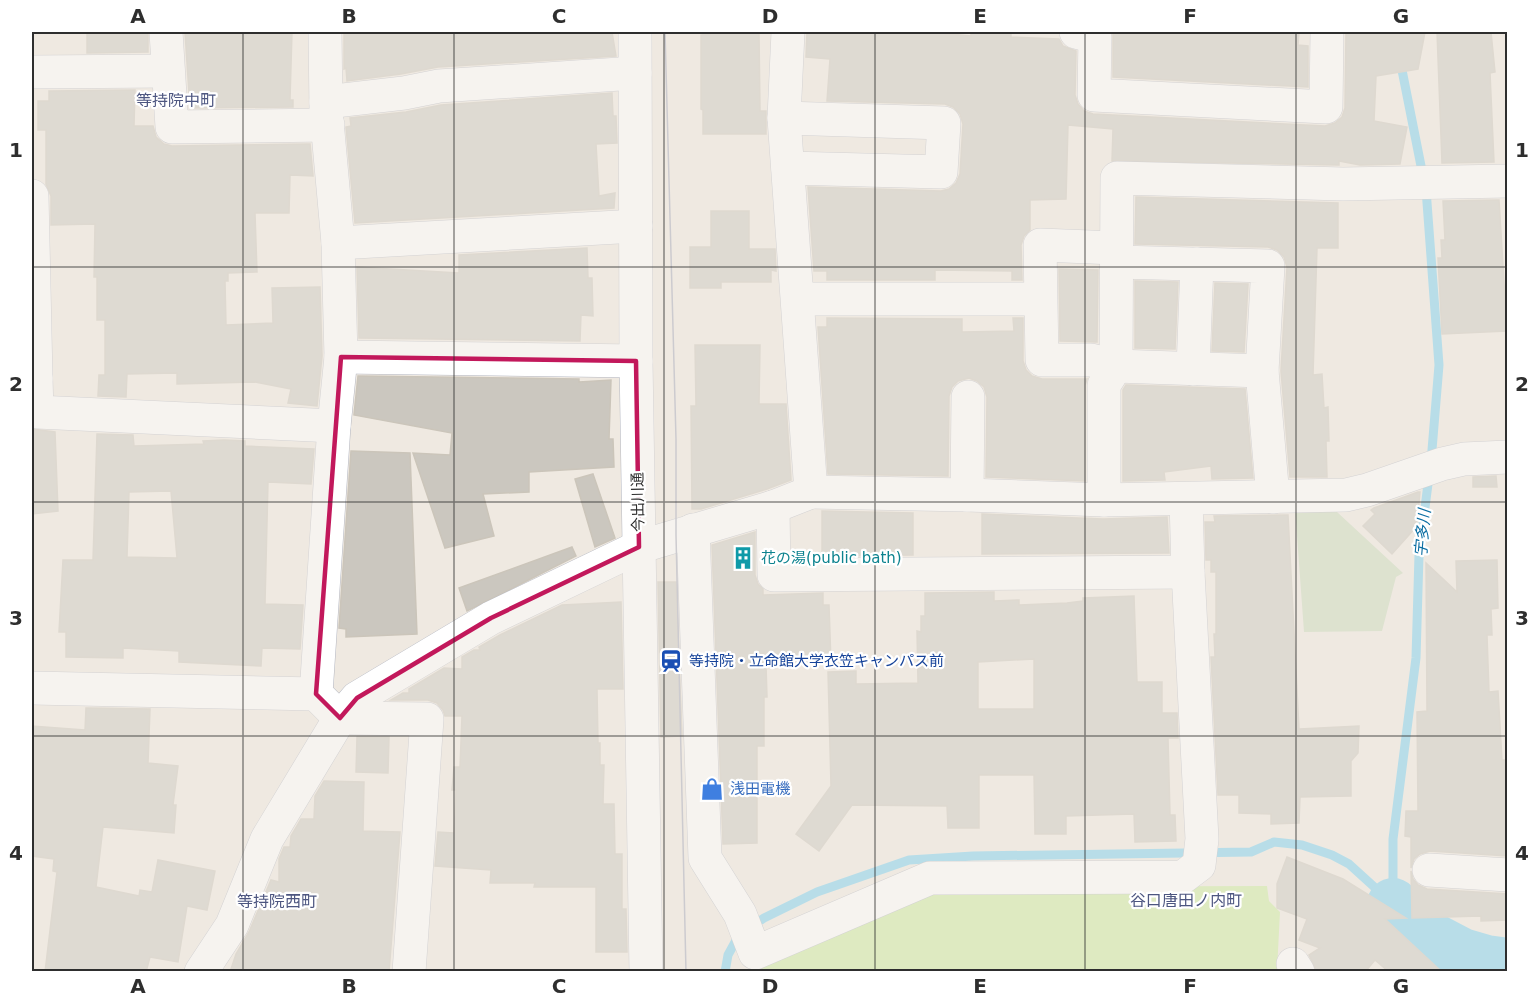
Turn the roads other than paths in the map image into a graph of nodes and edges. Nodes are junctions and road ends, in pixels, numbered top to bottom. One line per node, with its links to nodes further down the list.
1 (166, 32): 7 (street)
2 (324, 32): 10 (street)
3 (635, 32): 9 (street, 今出川通)
4 (788, 32): 11 (street)
5 (1076, 32): 6 (street)
6 (1327, 32)
7 (168, 71): 8 (street); 10 (street)
8 (32, 72)
9 (635, 73): 10 (street); 15 (street, 今出川通)
10 (327, 113): 16 (street)
11 (784, 118): 12 (street); 12 (street)
12 (788, 168): 19 (street)
13 (1508, 182): 17 (street)
14 (32, 196): 26 (street)
15 (636, 226): 16 (street); 22 (street, 今出川通)
16 (338, 243): 21 (street)
17 (1116, 255): 18 (street); 20 (street); 23 (street)
18 (1197, 264): 24 (street); 25 (street)
19 (799, 299): 20 (street); 30 (street)
20 (1040, 299): 23 (street)
21 (341, 357): 22 (street); 28 (street)
22 (636, 361): 37 (street, 今出川通)
23 (1116, 366): 24 (street); 33 (street)
24 (1193, 369): 25 (street)
25 (1262, 371): 32 (street)
26 (34, 378): 28 (street)
27 (968, 397): 31 (street)
28 (334, 426): 40 (street)
29 (1508, 457): 32 (street)
30 (811, 492): 31 (street); 35 (street)
31 (967, 495): 33 (street)
32 (1273, 497): 34 (street)
33 (1104, 500): 34 (street)
34 (1186, 500): 38 (street)
35 (773, 507): 36 (street); 38 (street)
36 (693, 531): 37 (street); 44 (street)
37 (639, 547): 41 (street); 47 (street, 今出川通)
38 (1188, 572): 44 (street)
39 (32, 688): 40 (street)
40 (316, 694): 41 (street)
41 (340, 718): 45 (street); 46 (street)
42 (1429, 870): 43 (street)
43 (1508, 875)
44 (747, 944)
45 (201, 972)
46 (409, 972)
47 (646, 972)

